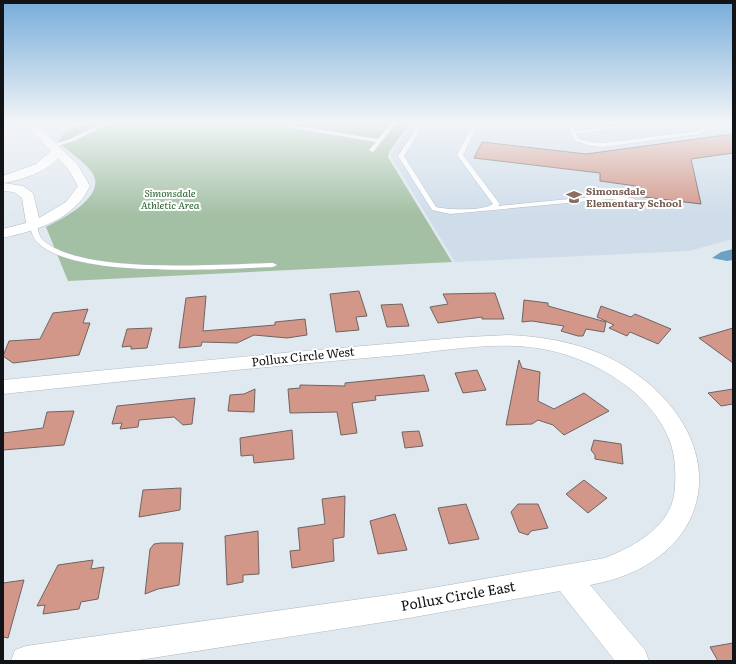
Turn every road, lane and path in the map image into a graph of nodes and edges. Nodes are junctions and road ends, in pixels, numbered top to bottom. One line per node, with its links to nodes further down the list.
1 (52, 153): 5 (street)
2 (59, 153): 9 (street)
3 (403, 153): 8 (lane)
4 (461, 153): 8 (lane)
5 (3, 180)
6 (3, 187): 9 (street)
7 (633, 200): 8 (lane)
8 (487, 209)
9 (33, 224): 10 (street); 11 (lane)
10 (3, 234)
11 (273, 264)
12 (601, 362): 13 (street, Pollux Circle West); 14 (street, Pollux Circle East)
13 (3, 387)
14 (567, 578): 15 (street, Pollux Circle East); 16 (street)
15 (26, 661)
16 (634, 661)

